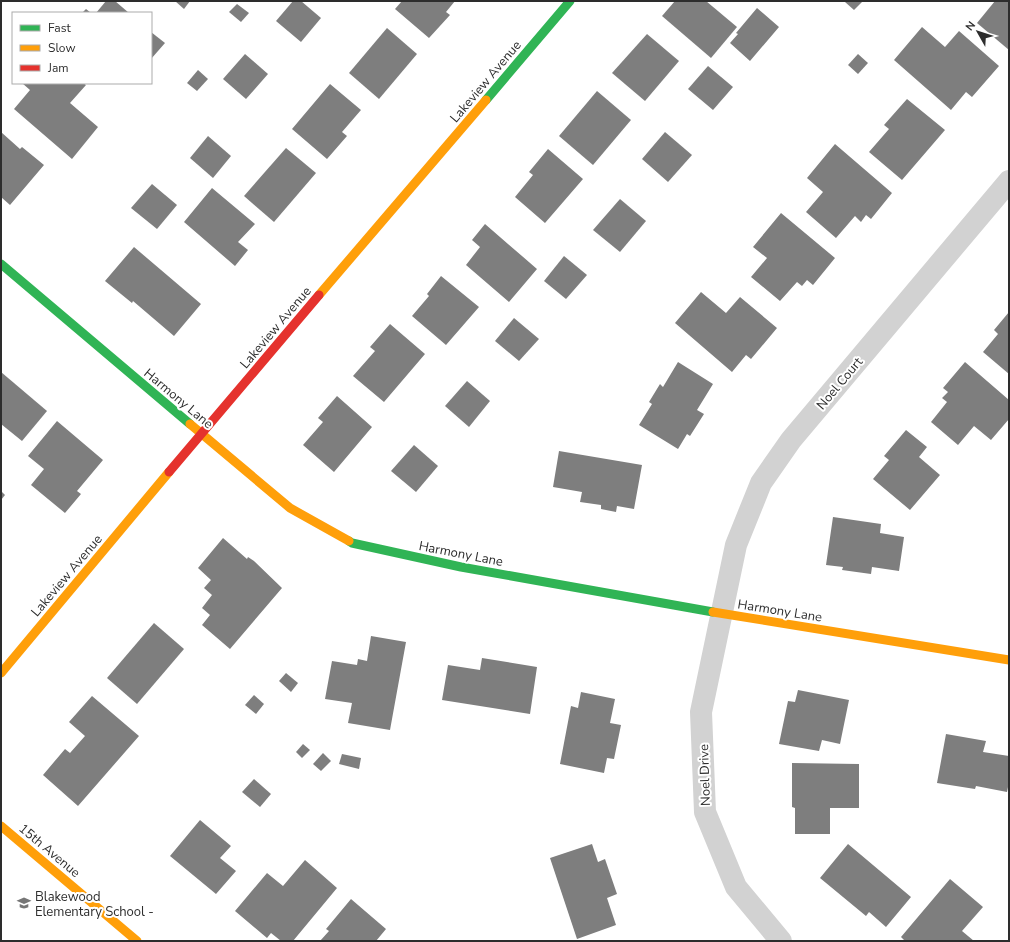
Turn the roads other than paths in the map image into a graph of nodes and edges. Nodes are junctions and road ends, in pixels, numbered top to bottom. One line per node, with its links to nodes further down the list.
1 (570, 1): 4 (street, Lakeview Avenue)
2 (1009, 181): 5 (street, Noel Court)
3 (1, 264): 4 (street, Harmony Lane)
4 (201, 434): 5 (street, Harmony Lane); 7 (street, Lakeview Avenue)
5 (721, 613): 6 (street, Harmony Lane); 10 (street, Noel Drive)
6 (1009, 660)
7 (1, 672)
8 (1, 826): 9 (street, 15th Avenue)
9 (137, 941)
10 (780, 941)

